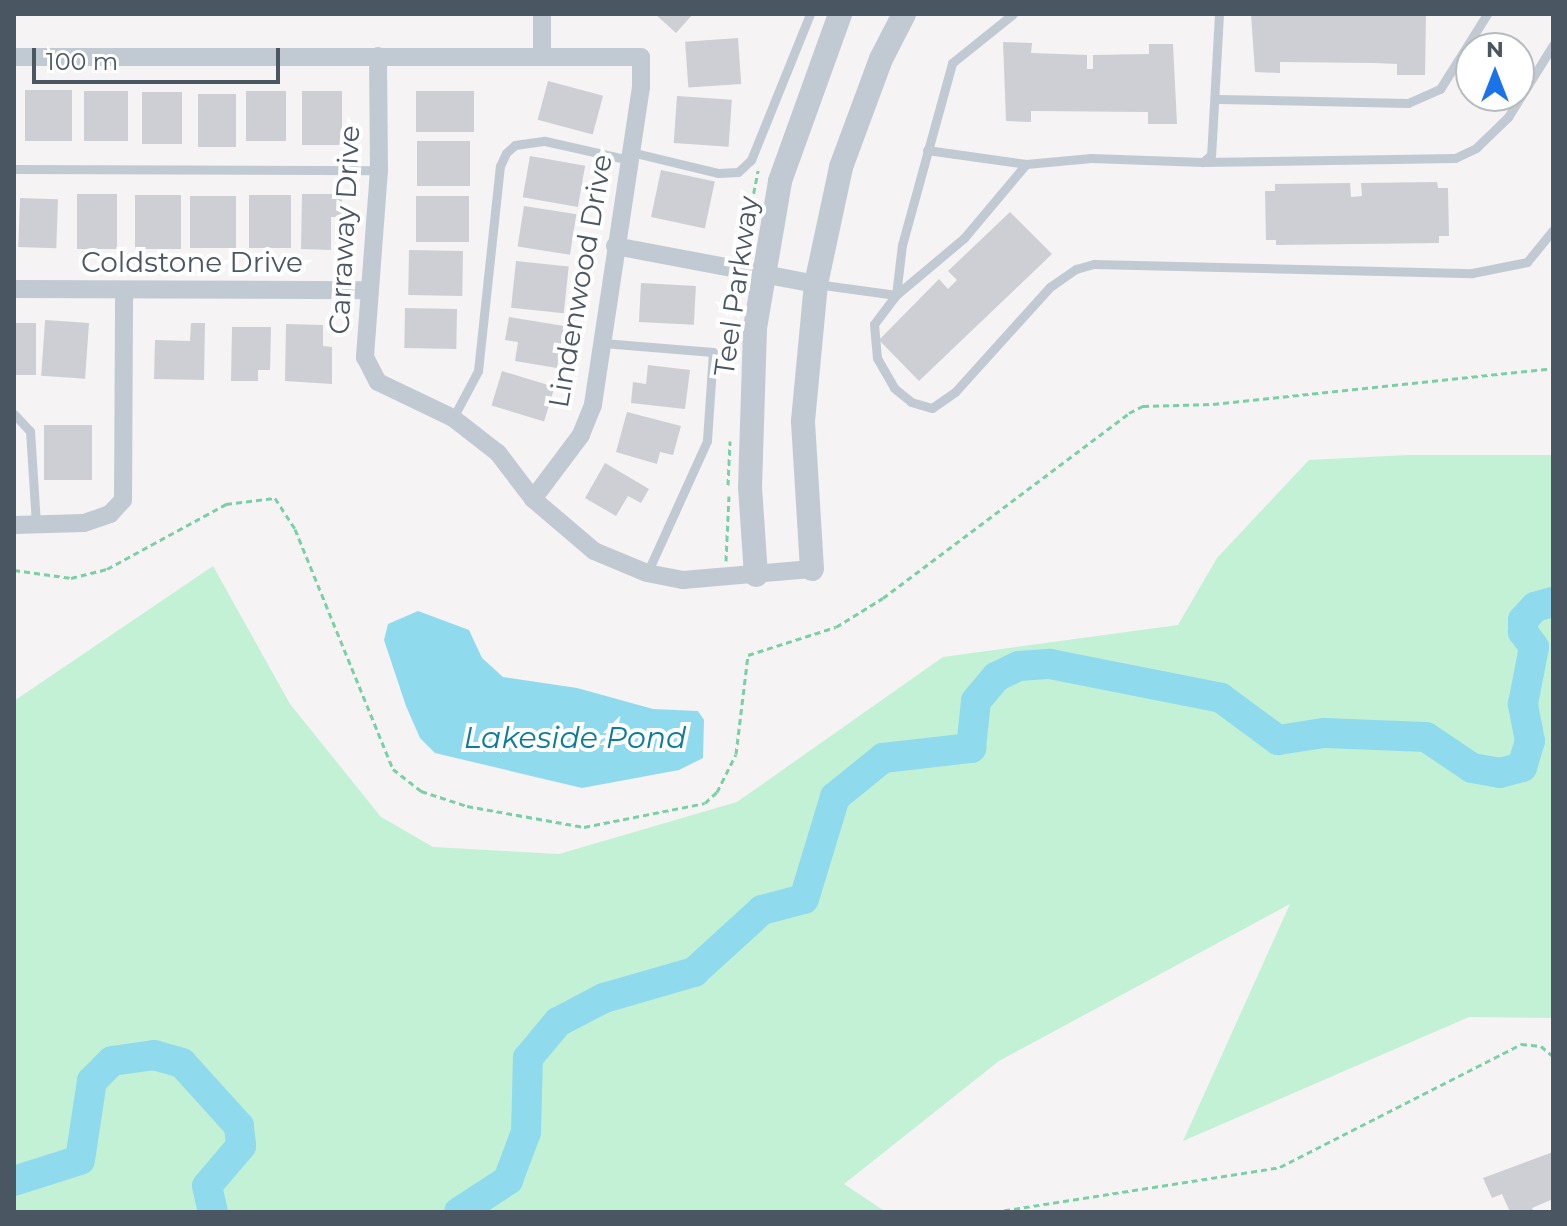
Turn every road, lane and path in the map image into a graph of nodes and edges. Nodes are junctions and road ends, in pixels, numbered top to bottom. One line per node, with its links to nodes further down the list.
1 (542, 14): 11 (street)
2 (810, 14): 14 (lane)
3 (840, 14): 21 (street, Teel Parkway)
4 (904, 14): 22 (street)
5 (1013, 14): 13 (lane)
6 (1219, 14): 12 (lane)
7 (1487, 14): 12 (lane)
8 (1553, 45): 15 (lane)
9 (378, 56): 10 (street); 11 (street); 18 (street, Carraway Drive)
10 (14, 57)
11 (542, 57): 14 (street, Lindenwood Drive)
12 (1218, 99): 15 (lane)
13 (927, 150): 16 (lane); 26 (lane)
14 (630, 156): 20 (street, Lindenwood Drive); 29 (lane)
15 (1203, 162): 16 (lane)
16 (1026, 164): 26 (lane)
17 (14, 169): 18 (lane)
18 (379, 170): 25 (street, Carraway Drive)
19 (1553, 230): 26 (lane)
20 (615, 246): 21 (street); 27 (street, Lindenwood Drive)
21 (764, 274): 22 (street); 35 (street, Teel Parkway)
22 (816, 284): 26 (lane); 33 (street)
23 (14, 289): 24 (street, Coldstone Drive)
24 (124, 290): 25 (street, Coldstone Drive); 32 (street)
25 (369, 290): 29 (street, Carraway Drive)
26 (896, 295)
27 (599, 343): 30 (street, Lindenwood Drive); 34 (lane)
28 (14, 414): 32 (lane)
29 (453, 418): 30 (street, Carraway Drive)
30 (533, 499): 34 (street, Carraway Drive)
31 (14, 525): 32 (street)
32 (36, 525)
33 (812, 569): 35 (street, Carraway Drive)
34 (647, 573): 35 (street, Carraway Drive)
35 (756, 575)
36 (1553, 1056): 37 (path)
37 (994, 1212)

